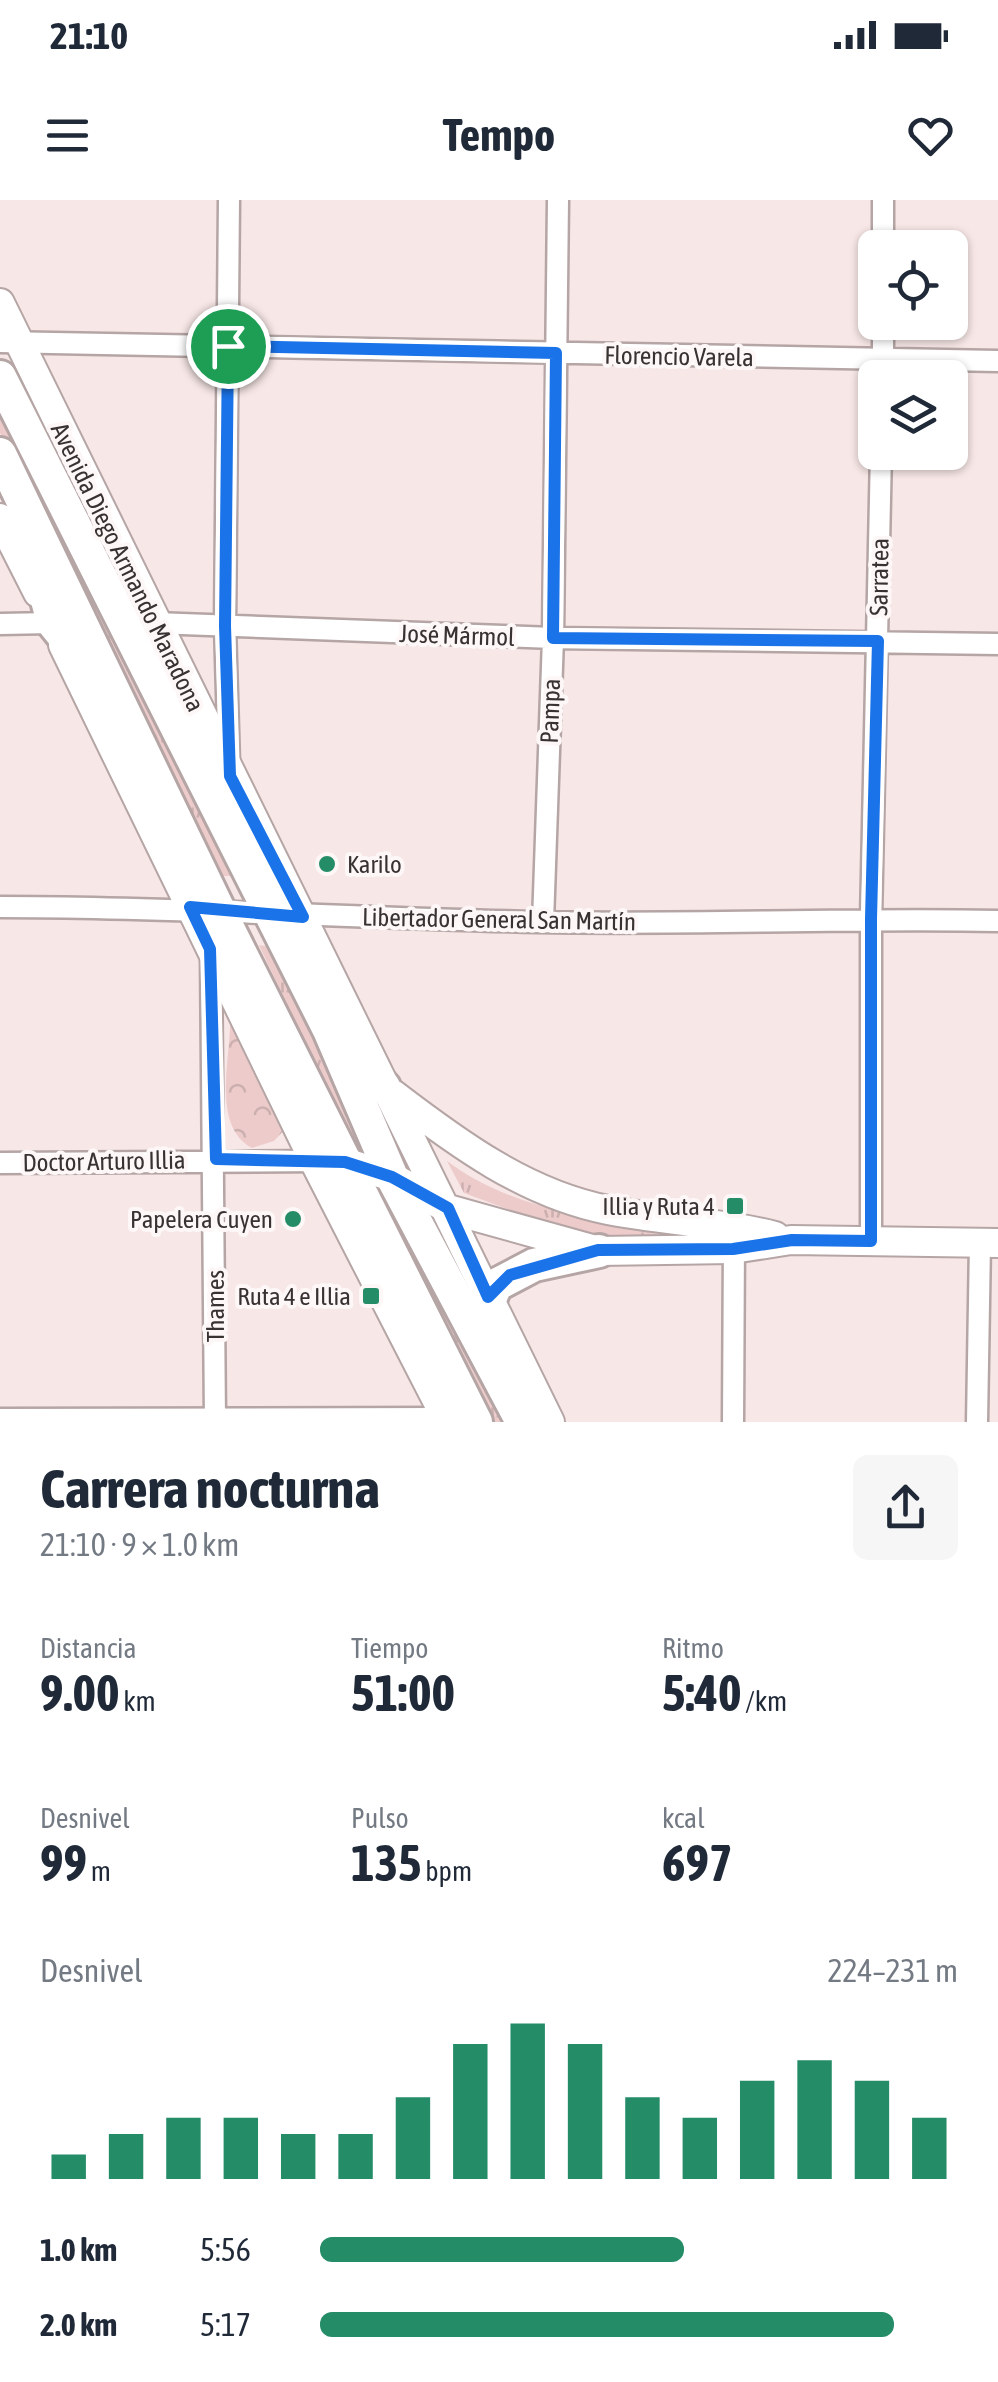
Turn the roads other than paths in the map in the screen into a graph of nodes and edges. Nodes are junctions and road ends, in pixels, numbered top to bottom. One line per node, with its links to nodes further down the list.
1 (229, 200): 7 (street)
2 (558, 200): 8 (street, Pampa)
3 (883, 200): 4 (street)
4 (883, 230)
5 (0, 303): 6 (street, Avenida Diego Armando Maradona)
6 (10, 342): 7 (street, Florencio Varela); 18 (street, Avenida Diego Armando Maradona)
7 (228, 346): 8 (street, Florencio Varela); 20 (street)
8 (556, 353): 11 (street, Florencio Varela); 21 (street, Pampa)
9 (998, 361): 10 (street, Florencio Varela)
10 (968, 363)
11 (858, 368)
12 (0, 377): 28 (main road, Avenida Diego Armando Maradona)
13 (0, 454): 15 (main road)
14 (882, 470): 22 (street, Sarratea)
15 (17, 490): 17 (main road); 24 (main road)
16 (0, 518): 17 (street)
17 (53, 623): 19 (street); 24 (main road); 27 (street)
18 (155, 623): 20 (street, José Mármol); 25 (street, Avenida Diego Armando Maradona)
19 (0, 624)
20 (225, 626): 21 (street, José Mármol); 25 (street)
21 (553, 638): 22 (street, José Mármol); 31 (street, Pampa)
22 (878, 641): 23 (street, José Mármol); 29 (street, Sarratea)
23 (998, 644)
24 (123, 711): 27 (main road)
25 (230, 776): 28 (street, Avenida Diego Armando Maradona)
26 (0, 907): 27 (street, Libertador General San Martín)
27 (204, 908): 28 (street, Libertador General San Martín); 32 (street); 36 (main road)
28 (286, 915): 31 (street, Libertador General San Martín); 33 (main road, Avenida Diego Armando Maradona); 34 (street, Avenida Diego Armando Maradona)
29 (871, 919): 30 (street, Libertador General San Martín); 31 (street, Libertador General San Martín); 41 (street, Sarratea)
30 (998, 921)
31 (543, 922)
32 (210, 949): 35 (street, Thames); 36 (street)
33 (328, 1030): 34 (main road); 38 (main road, Avenida Diego Armando Maradona)
34 (384, 1087): 39 (street, Avenida Diego Armando Maradona); 40 (street, Doctor Arturo Illia)
35 (216, 1159): 36 (street, Doctor Arturo Illia); 37 (street, Doctor Arturo Illia); 47 (street, Thames)
36 (330, 1161): 38 (street, Doctor Arturo Illia); 48 (main road)
37 (0, 1163)
38 (392, 1177): 39 (street, Doctor Arturo Illia); 45 (main road, Avenida Diego Armando Maradona)
39 (448, 1208): 43 (street, Doctor Arturo Illia); 44 (street, Avenida Diego Armando Maradona)
40 (734, 1238): 41 (street, Doctor Arturo Illia); 43 (street, Doctor Arturo Illia); 51 (street)
41 (871, 1241): 42 (street, Doctor Arturo Illia)
42 (989, 1243): 52 (street)
43 (598, 1250): 44 (main road)
44 (488, 1297): 45 (main road); 50 (street, Avenida Diego Armando Maradona)
45 (491, 1362): 49 (main road, Avenida Diego Armando Maradona)
46 (0, 1419): 47 (street)
47 (215, 1420): 48 (street)
48 (456, 1421)
49 (522, 1422)
50 (550, 1422)
51 (734, 1422)
52 (976, 1422)

